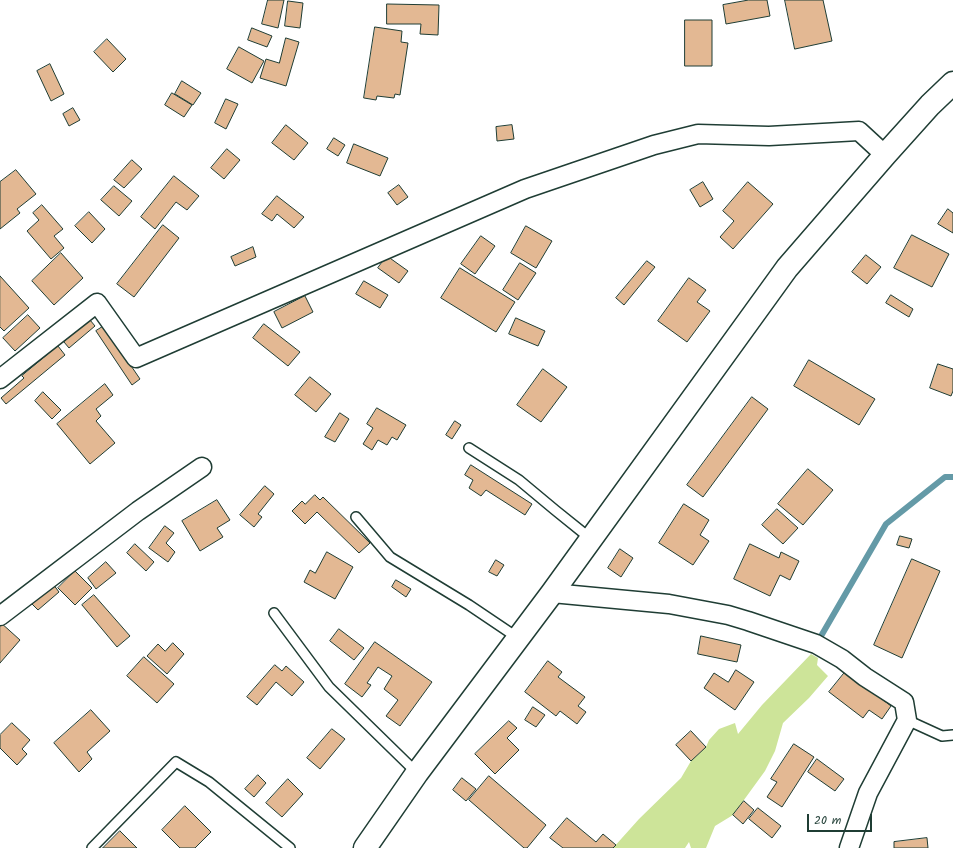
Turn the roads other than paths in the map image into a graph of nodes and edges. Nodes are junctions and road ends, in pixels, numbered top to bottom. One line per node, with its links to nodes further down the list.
1 (953, 83): 2 (main road)
2 (885, 155): 3 (street); 7 (main road)
3 (2, 373)
4 (469, 448): 7 (lane)
5 (202, 467): 10 (street)
6 (356, 517): 11 (lane)
7 (591, 539): 8 (main road)
8 (552, 593): 11 (main road); 12 (street)
9 (274, 613): 14 (lane)
10 (0, 616)
11 (518, 638): 14 (main road)
12 (907, 720): 13 (lane); 18 (street)
13 (953, 735)
14 (417, 773): 17 (main road)
15 (92, 848): 16 (lane)
16 (290, 848)
17 (365, 848)
18 (849, 848)

